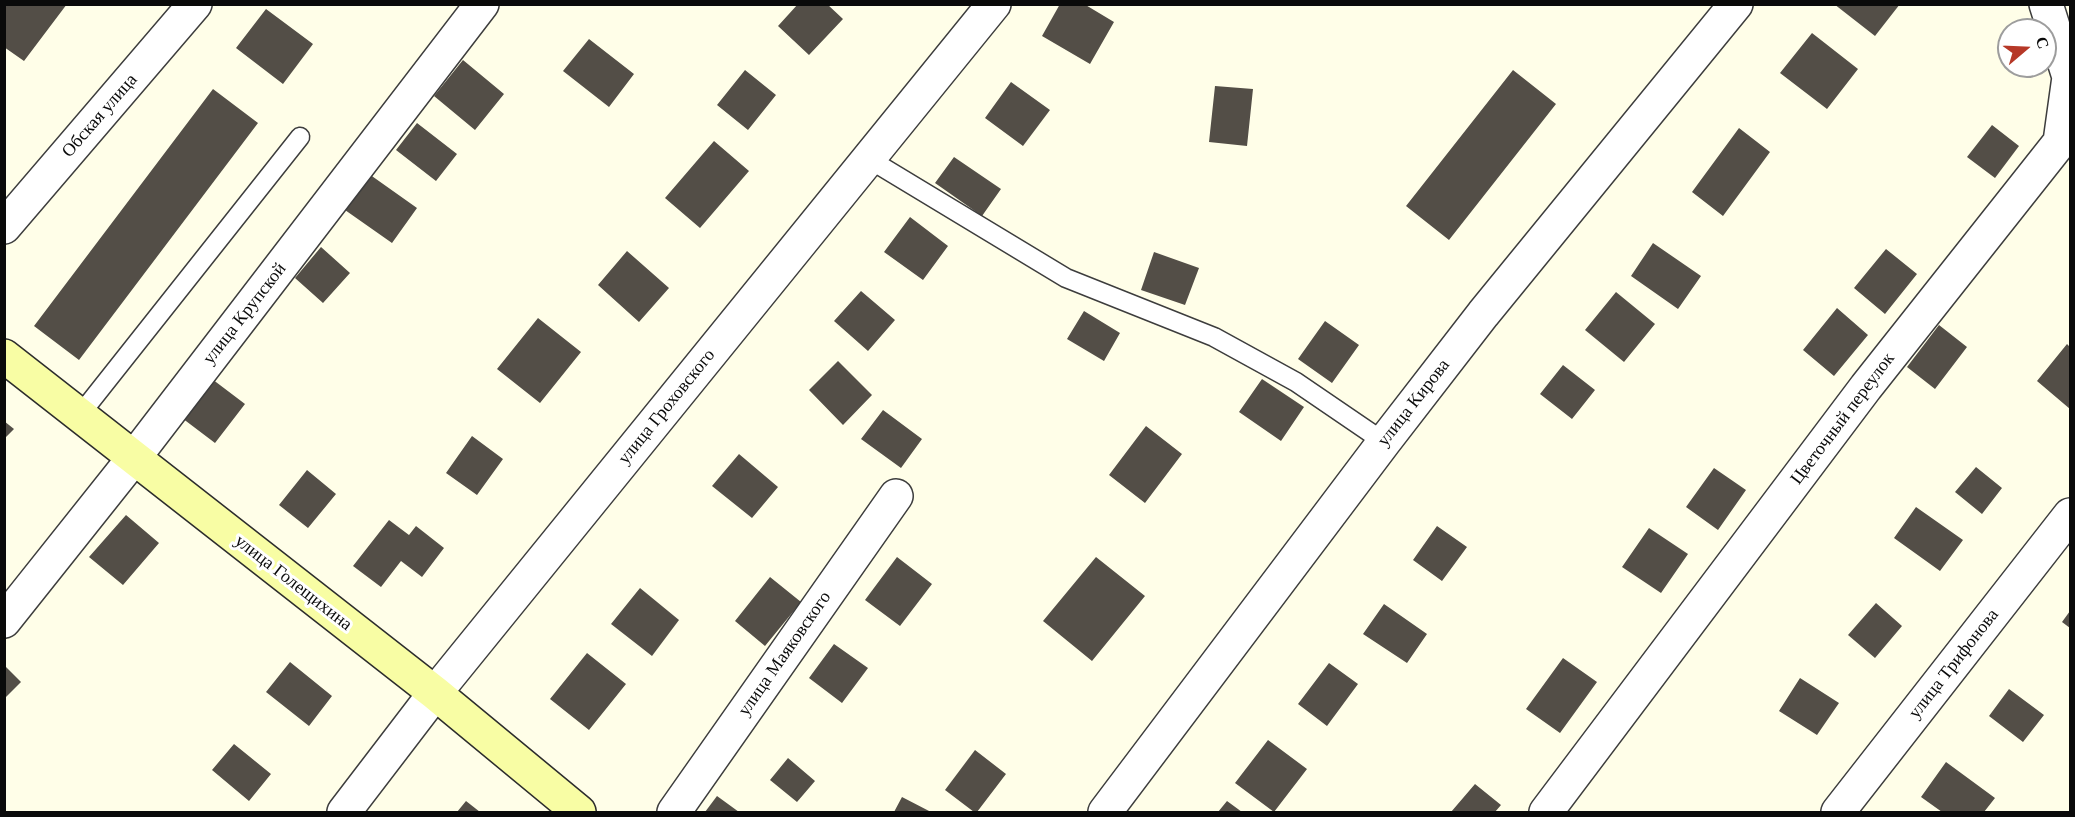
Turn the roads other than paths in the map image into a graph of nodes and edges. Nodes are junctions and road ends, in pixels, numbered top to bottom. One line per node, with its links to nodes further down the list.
1 (195, 4): 8 (street, Обская улица)
2 (482, 4): 12 (street, улица Крупской)
3 (994, 4): 7 (street, улица Гроховского)
4 (1736, 4): 11 (street, улица Кирова)
5 (2046, 4): 21 (street, Цветочный переулок)
6 (300, 137): 10 (lane)
7 (869, 159): 11 (lane); 16 (street, улица Гроховского)
8 (4, 227)
9 (4, 356): 10 (street, улица Голещихина)
10 (79, 416): 12 (street, улица Голещихина)
11 (1384, 442): 20 (street, улица Кирова)
12 (133, 459): 15 (street, улица Крупской); 16 (street, улица Голещихина)
13 (896, 496): 19 (street, улица Маяковского)
14 (2070, 515): 22 (street, улица Трифонова)
15 (4, 621)
16 (435, 693): 17 (street, улица Гроховского); 18 (street, улица Голещихина)
17 (344, 813)
18 (579, 813)
19 (674, 813)
20 (1105, 813)
21 (1546, 813)
22 (1838, 813)

